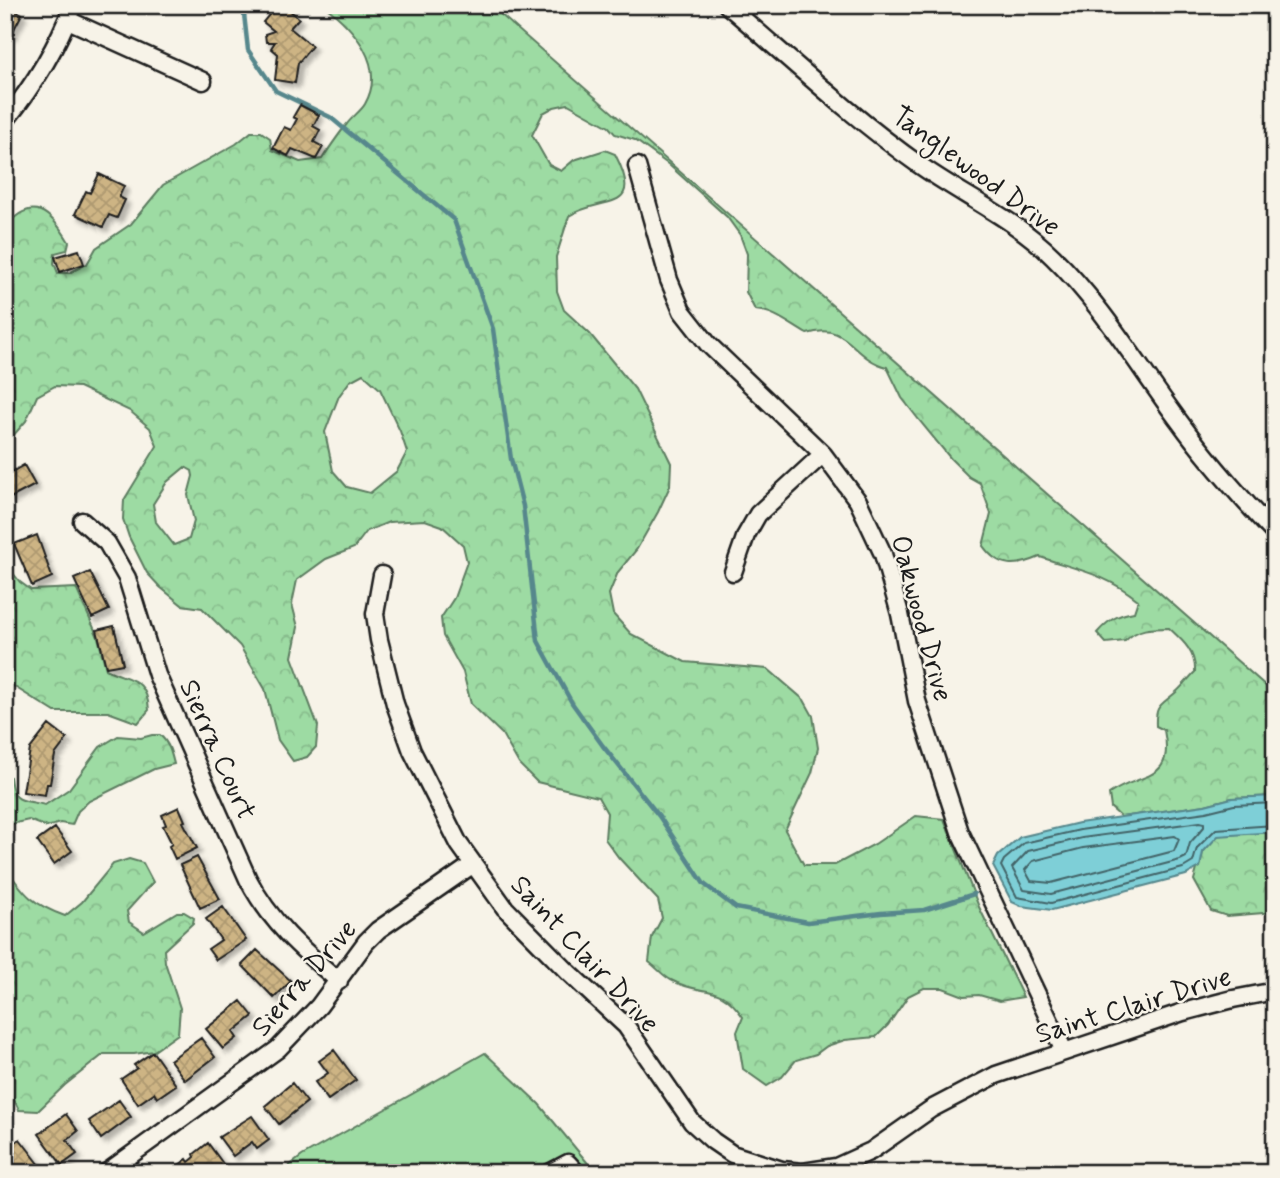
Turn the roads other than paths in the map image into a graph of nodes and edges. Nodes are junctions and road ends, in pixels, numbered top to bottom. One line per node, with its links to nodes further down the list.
1 (727, 5): 8 (street, Tanglewood Drive)
2 (70, 12): 3 (street); 4 (street)
3 (203, 81)
4 (5, 121)
5 (637, 166): 6 (street, Oakwood Drive)
6 (823, 454): 9 (street); 14 (street, Oakwood Drive)
7 (82, 521): 12 (street, Sierra Court)
8 (1275, 534)
9 (733, 572)
10 (382, 575): 11 (street, Saint Clair Drive)
11 (472, 865): 12 (street, Sierra Drive); 14 (street, Saint Clair Drive)
12 (339, 981): 15 (street, Sierra Drive)
13 (1275, 991): 14 (street, Saint Clair Drive)
14 (1064, 1051)
15 (106, 1173)
16 (549, 1173): 17 (street)
17 (577, 1173)

